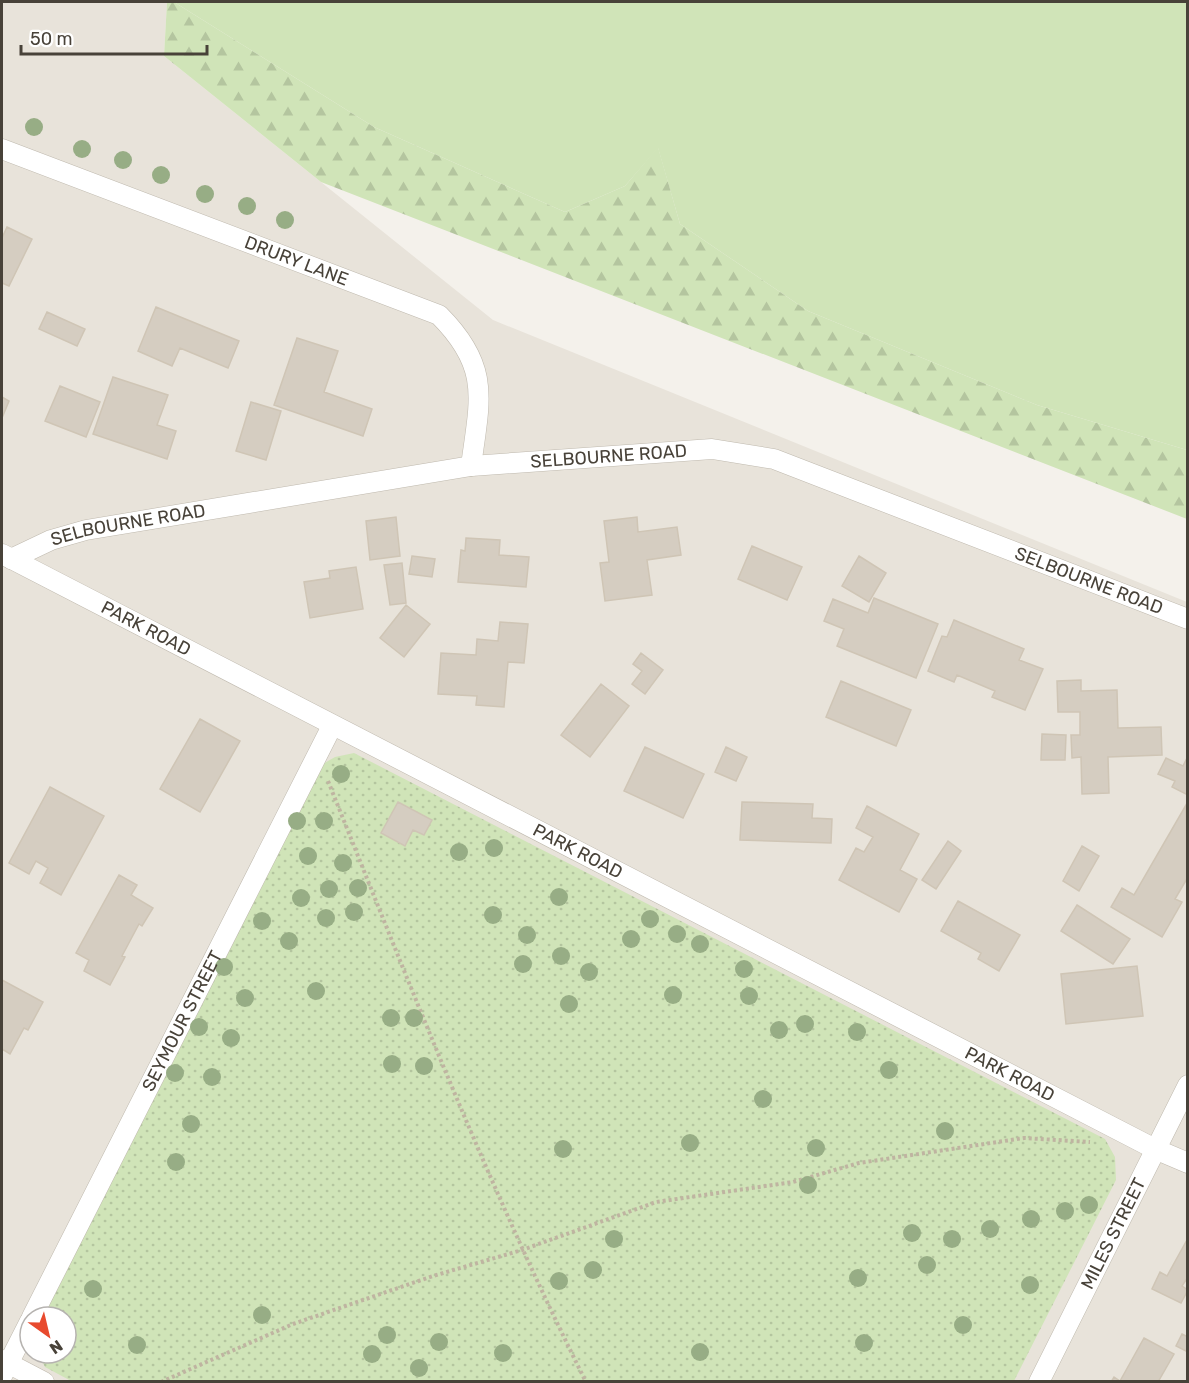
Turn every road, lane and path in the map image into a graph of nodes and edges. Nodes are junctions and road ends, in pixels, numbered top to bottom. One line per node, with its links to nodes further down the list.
1 (2, 149): 2 (street, DRURY LANE)
2 (471, 466): 3 (street, SELBOURNE ROAD); 4 (street, SELBOURNE ROAD)
3 (6, 557): 5 (street, PARK ROAD)
4 (1188, 619)
5 (332, 726): 6 (street, SEYMOUR STREET); 9 (street, PARK ROAD)
6 (317, 755): 11 (path); 12 (street, SEYMOUR STREET)
7 (1188, 1085): 9 (street, MILES STREET)
8 (1091, 1142): 11 (path)
9 (1155, 1149): 10 (street, PARK ROAD); 18 (street, MILES STREET)
10 (1188, 1163)
11 (522, 1250): 16 (path); 17 (path)
12 (38, 1305)
13 (18, 1342): 14 (street)
14 (4, 1367): 15 (street)
15 (44, 1382)
16 (161, 1382)
17 (586, 1382)
18 (1039, 1382)

